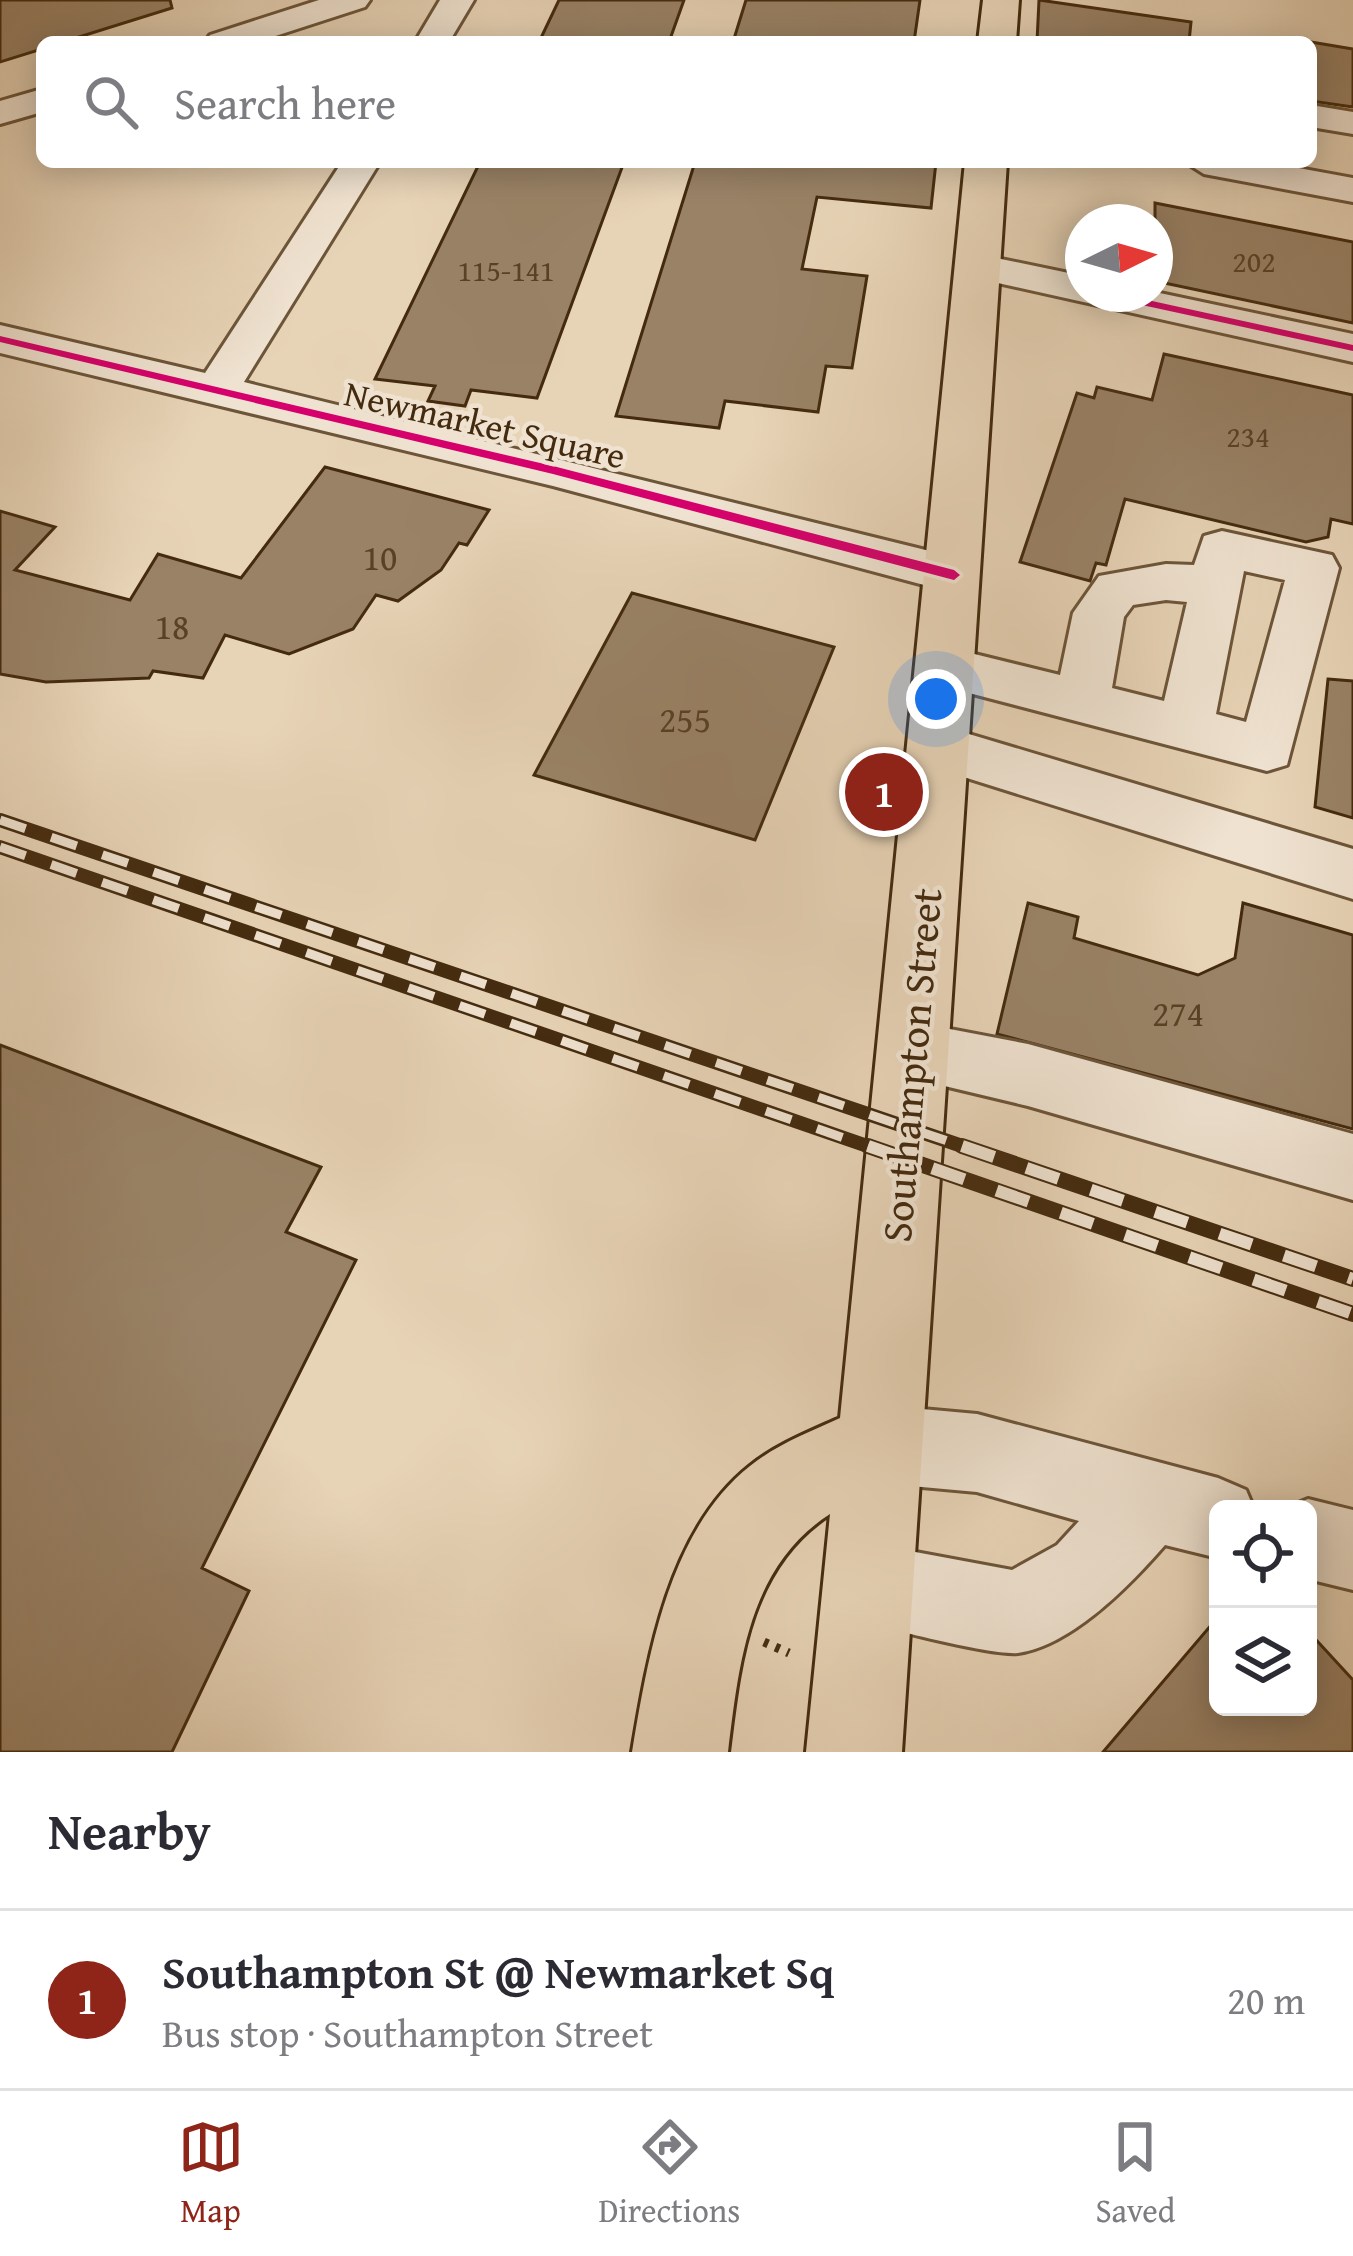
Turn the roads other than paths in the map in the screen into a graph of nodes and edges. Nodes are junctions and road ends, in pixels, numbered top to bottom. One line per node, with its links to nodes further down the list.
1 (353, 0): 4 (street)
2 (457, 0): 5 (street)
3 (1001, 0): 6 (main road)
4 (241, 36)
5 (436, 36)
6 (998, 36)
7 (36, 102): 8 (street)
8 (0, 113)
9 (1317, 117): 10 (street)
10 (1353, 124)
11 (357, 168): 20 (street)
12 (985, 168): 15 (main road, Southampton Street)
13 (1236, 168): 14 (street)
14 (1353, 190)
15 (977, 266): 16 (street); 21 (main road, Southampton Street)
16 (1065, 285)
17 (1173, 309): 19 (street)
18 (0, 339): 20 (street, Newmarket Square)
19 (1353, 348)
20 (215, 392): 21 (street, Newmarket Square)
21 (954, 575): 23 (main road, Southampton Street)
22 (1216, 585): 24 (street); 25 (street); 25 (street)
23 (946, 667): 24 (street); 26 (main road, Southampton Street)
24 (1083, 699): 25 (street)
25 (1186, 727)
26 (939, 747): 27 (street); 28 (main road, Southampton Street)
27 (1353, 874)
28 (913, 1052): 29 (street); 30 (main road, Southampton Street)
29 (1353, 1166)
30 (878, 1444): 31 (street); 34 (main road, Southampton Street); 35 (main road)
31 (1184, 1510): 34 (street)
32 (1317, 1541): 33 (street)
33 (1353, 1550)
34 (866, 1584): 36 (main road, Southampton Street)
35 (680, 1752)
36 (854, 1752)

